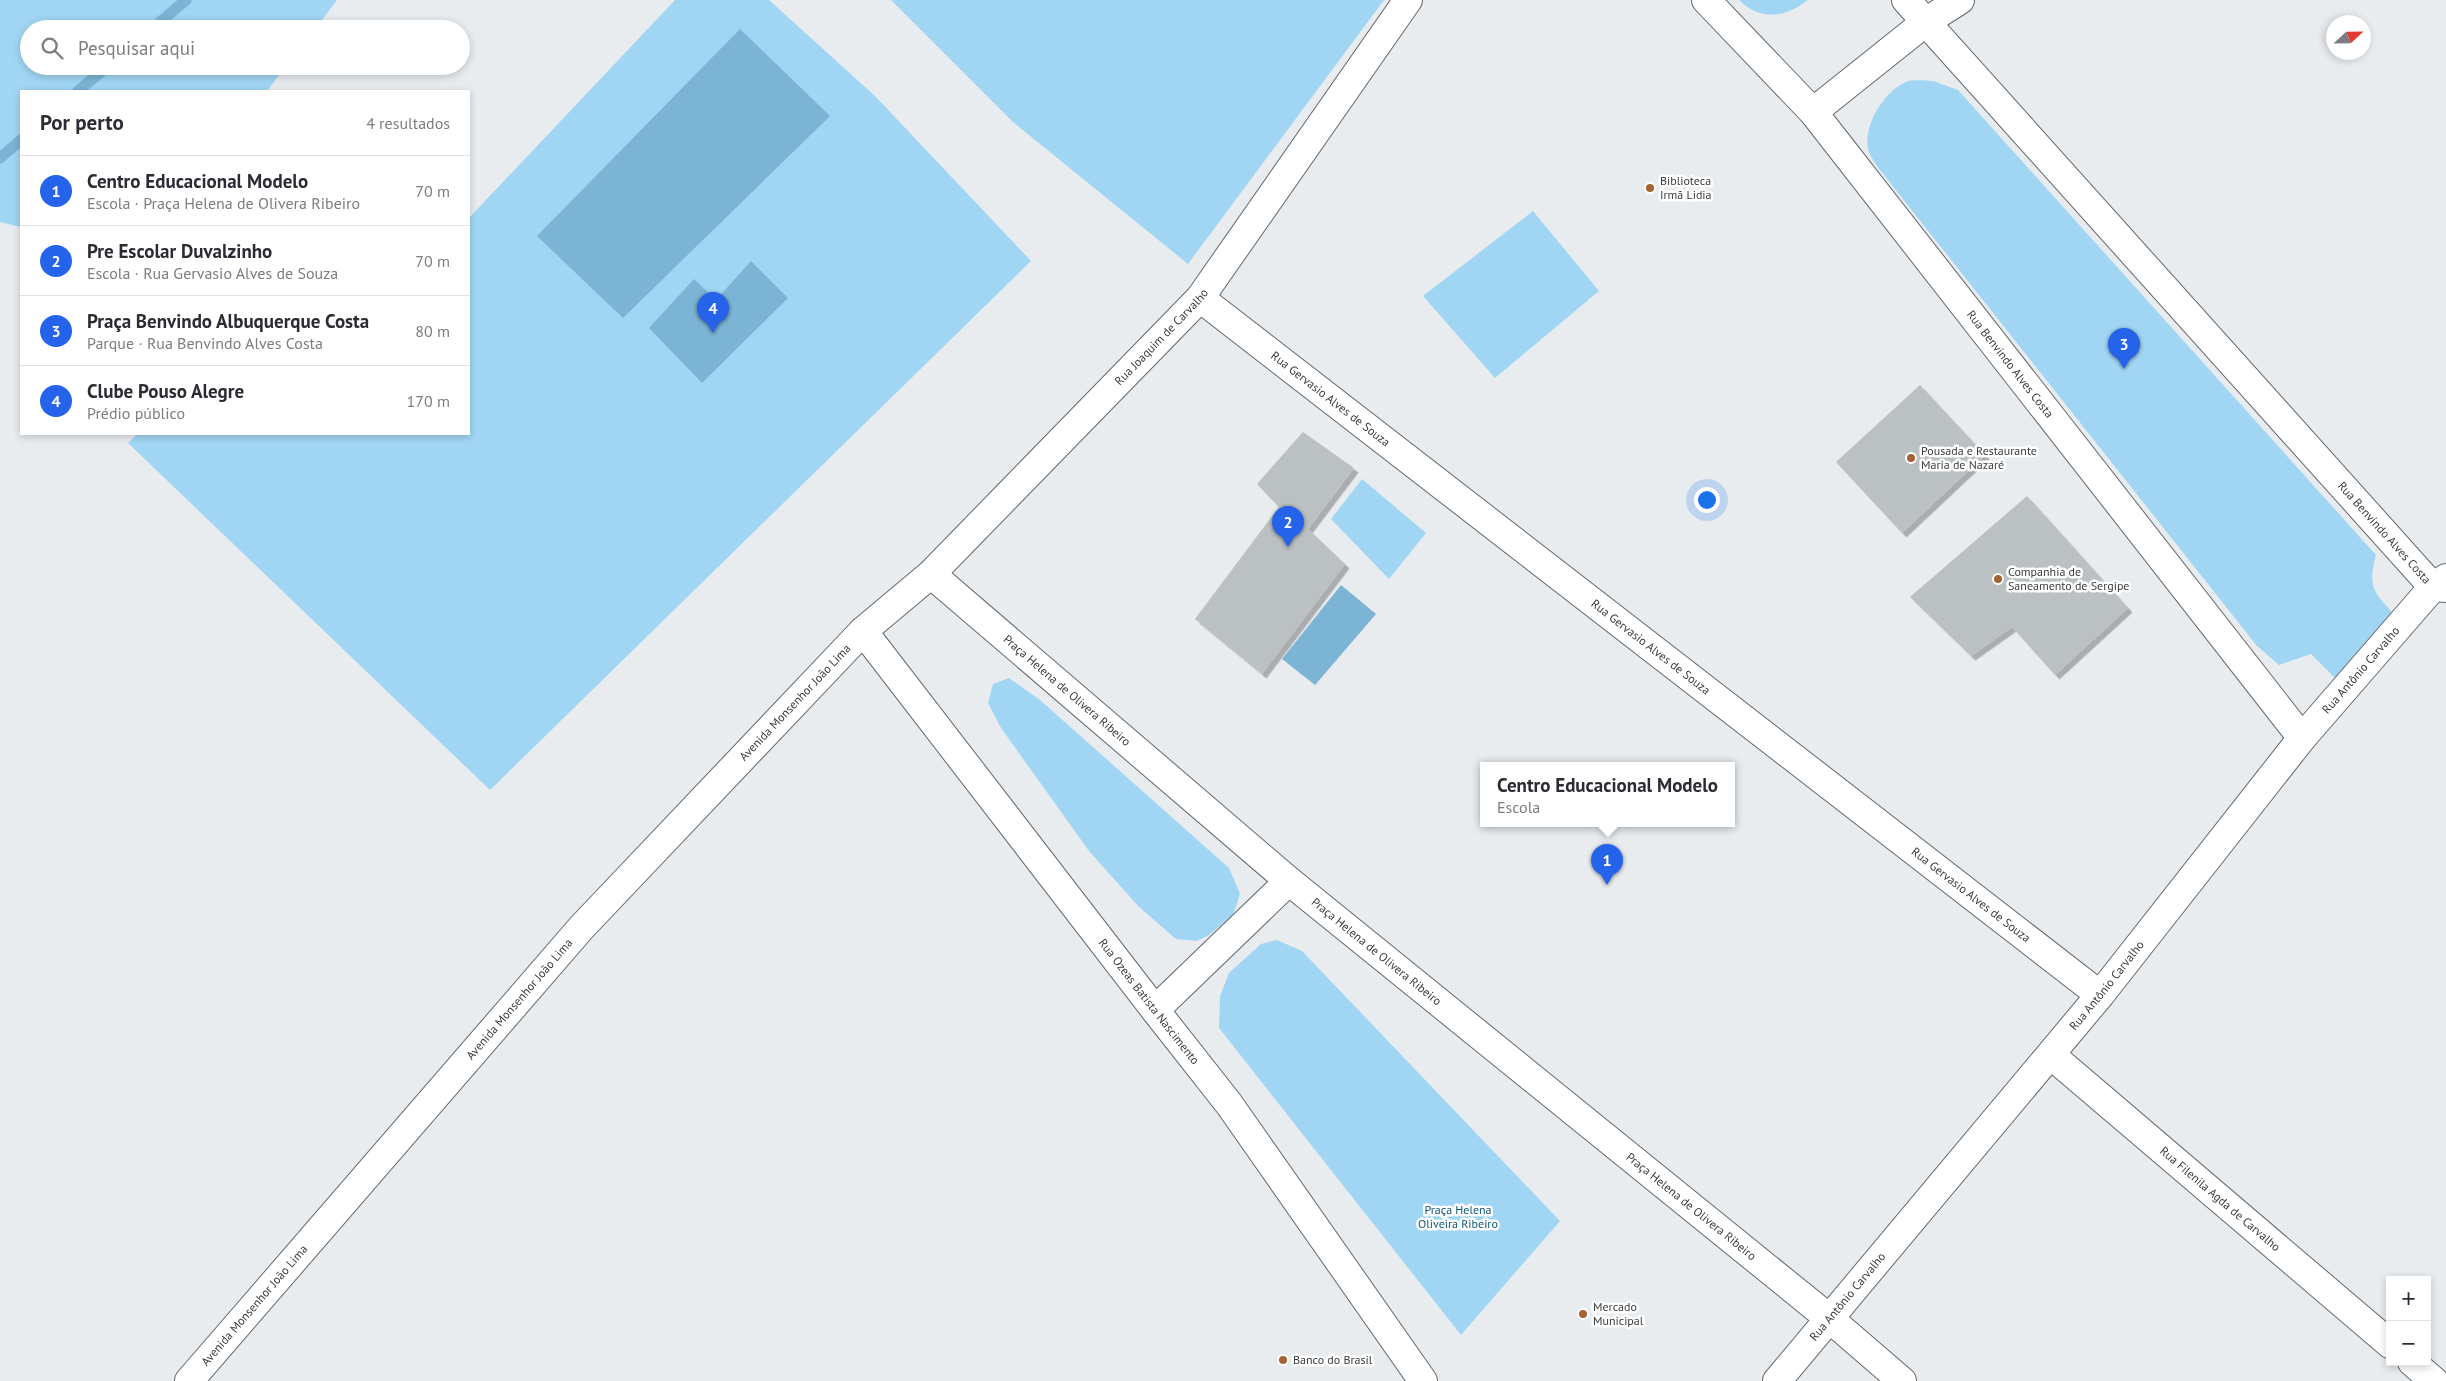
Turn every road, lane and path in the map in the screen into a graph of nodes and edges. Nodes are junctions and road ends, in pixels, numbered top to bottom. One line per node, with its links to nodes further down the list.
1 (1408, 0): 7 (street, Rua Joaquim de Carvalho)
2 (1706, 0): 6 (street, Rua Benvindo Alves Costa)
3 (1906, 0): 5 (street, Rua Benvindo Alves Costa)
4 (1960, 0): 5 (street)
5 (1926, 21): 6 (street); 9 (street, Rua Benvindo Alves Costa)
6 (1813, 112): 11 (street, Rua Benvindo Alves Costa)
7 (1200, 298): 8 (street, Rua Joaquim de Carvalho); 13 (street, Rua Gervasio Alves de Souza)
8 (931, 574): 10 (street, Rua Joaquim de Carvalho); 12 (street, Praça Helena de Olivera Ribeiro)
9 (2442, 584): 11 (street, Rua Antônio Carvalho)
10 (863, 630): 14 (street, Rua Ozeas Batista Nascimento); 19 (street, Avenida Monsenhor João Lima)
11 (2302, 738): 13 (street, Rua Antônio Carvalho)
12 (1289, 882): 14 (street); 16 (street, Praça Helena de Olivera Ribeiro)
13 (2100, 996): 15 (street, Rua Antônio Carvalho)
14 (1155, 1010): 20 (street, Rua Ozeas Batista Nascimento)
15 (2051, 1056): 16 (street, Rua Antônio Carvalho); 17 (street, Rua Filenila Agda de Carvalho)
16 (1830, 1319): 21 (street, Rua Antônio Carvalho); 22 (street, Praça Helena de Olivera Ribeiro)
17 (2386, 1341)
18 (2417, 1366): 23 (street)
19 (189, 1381)
20 (1423, 1381)
21 (1777, 1381)
22 (1902, 1381)
23 (2434, 1381)

